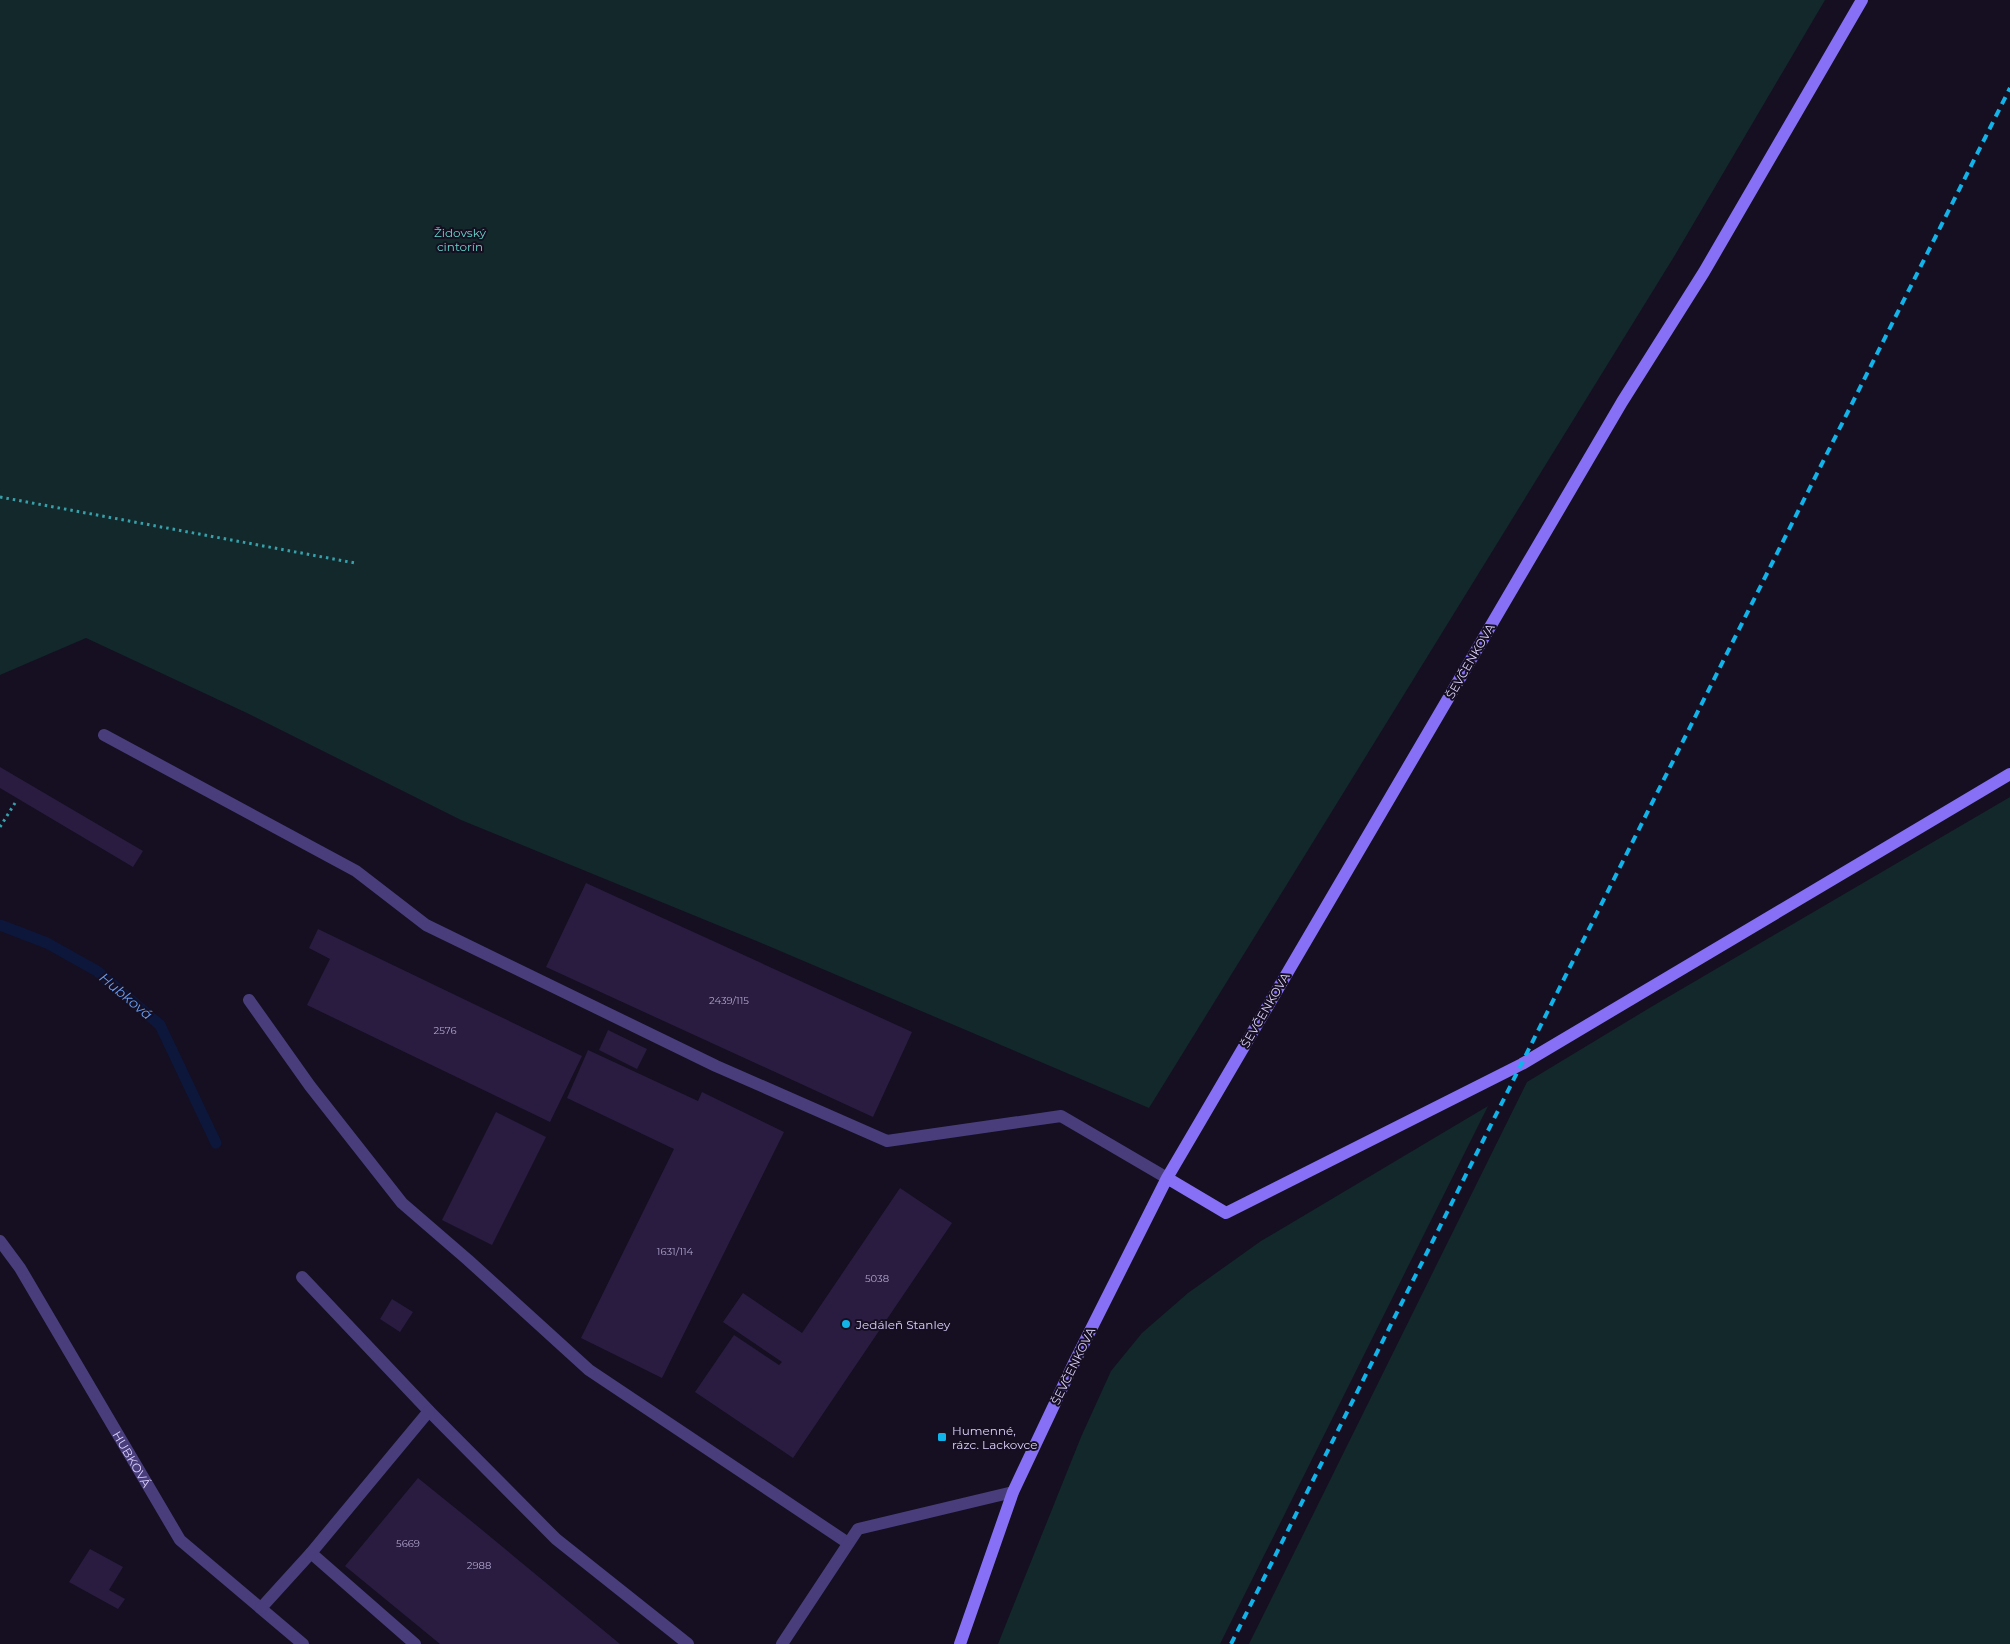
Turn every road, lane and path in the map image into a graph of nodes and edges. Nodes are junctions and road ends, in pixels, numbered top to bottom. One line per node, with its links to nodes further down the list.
1 (1862, 0): 9 (main road, ŠEVČENKOVA)
2 (0, 498): 3 (path)
3 (355, 563)
4 (104, 735): 9 (lane)
5 (2010, 774): 9 (main road)
6 (15, 803): 7 (path)
7 (0, 826)
8 (249, 1000): 14 (lane)
9 (1167, 1178): 13 (main road, ŠEVČENKOVA)
10 (0, 1241): 16 (lane, HUBKOVÁ)
11 (302, 1277): 12 (lane)
12 (429, 1411): 15 (lane); 19 (lane)
13 (1013, 1492): 14 (lane); 21 (main road, ŠEVČENKOVA)
14 (848, 1543): 20 (lane)
15 (311, 1553): 16 (lane); 18 (lane)
16 (261, 1608): 17 (lane, HUBKOVÁ)
17 (303, 1644)
18 (415, 1644)
19 (688, 1644)
20 (782, 1644)
21 (960, 1644)

